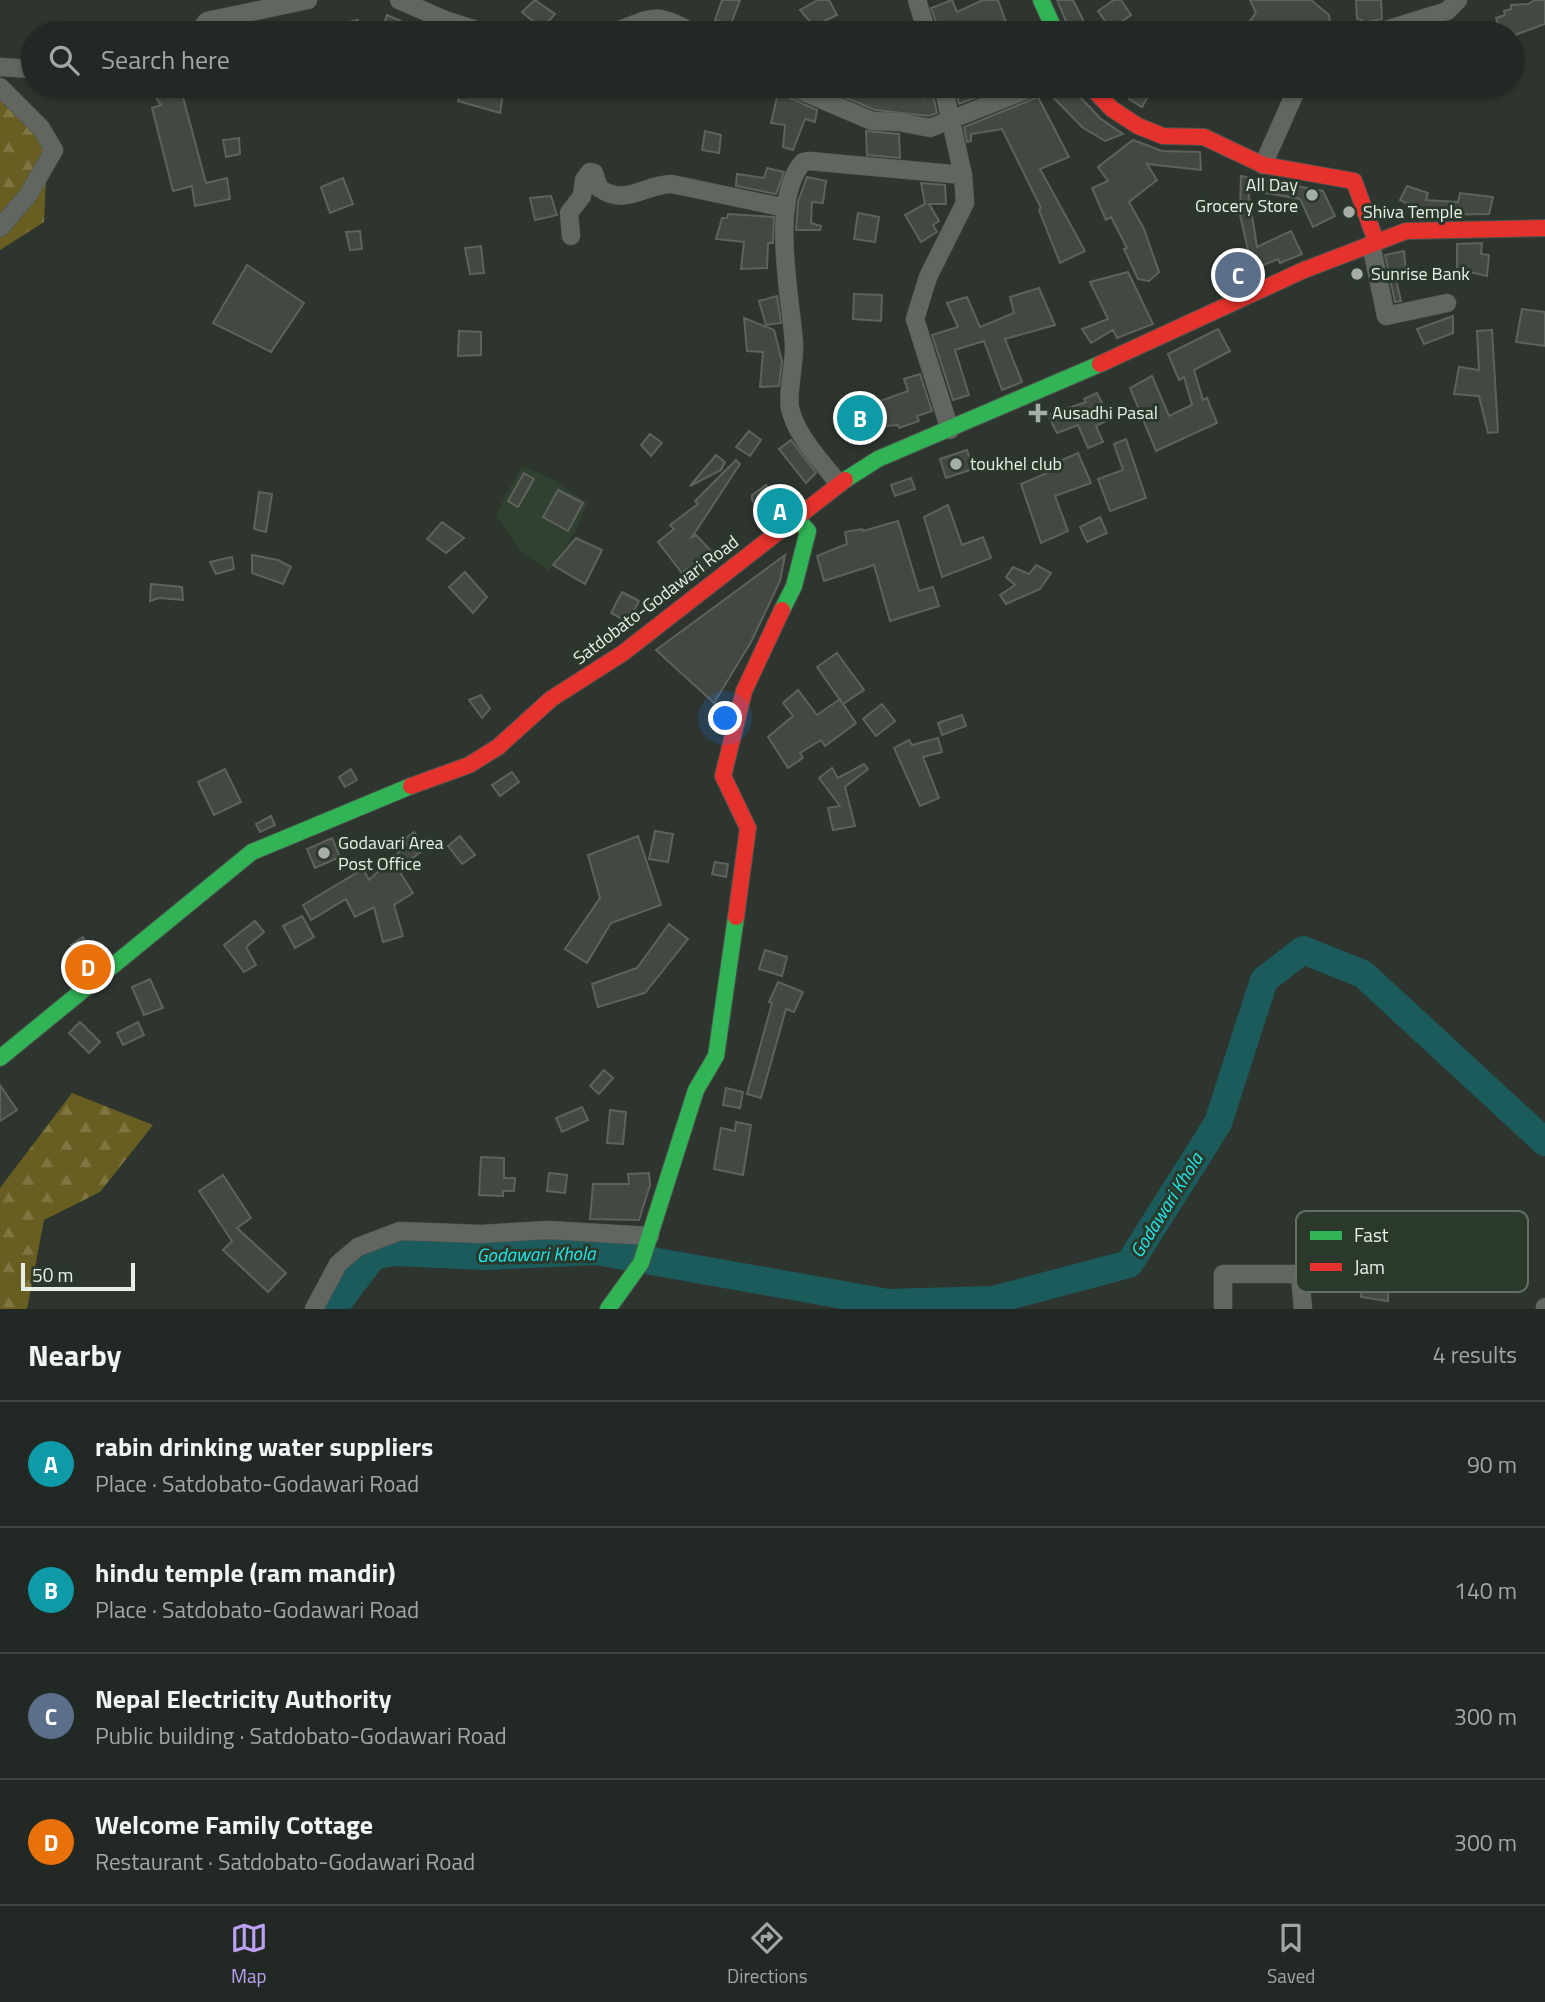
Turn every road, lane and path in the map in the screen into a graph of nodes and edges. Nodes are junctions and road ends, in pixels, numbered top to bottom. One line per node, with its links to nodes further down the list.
1 (308, 0): 6 (street)
2 (399, 0): 7 (street)
3 (917, 0): 10 (street)
4 (1041, 0): 11 (street)
5 (1458, 0): 12 (street)
6 (207, 21)
7 (448, 21)
8 (640, 21): 9 (street)
9 (673, 21)
10 (923, 21)
11 (1051, 21)
12 (1414, 21)
13 (0, 67): 14 (street)
14 (21, 68)
15 (0, 87): 25 (street)
16 (818, 98): 21 (street)
17 (946, 98): 21 (street)
18 (1004, 98): 21 (street)
19 (1101, 98): 22 (street)
20 (1293, 98): 22 (street)
21 (950, 118): 23 (street)
22 (1263, 165): 28 (street)
23 (963, 175): 24 (street); 30 (street)
24 (786, 208): 27 (street); 31 (street)
25 (0, 228)
26 (1545, 228): 28 (street, Satdobato-Godawari Road)
27 (571, 236)
28 (1373, 243): 29 (street); 30 (street, Satdobato-Godawari Road)
29 (1447, 303)
30 (950, 430): 31 (street, Satdobato-Godawari Road)
31 (839, 484): 32 (street, Satdobato-Godawari Road)
32 (796, 518): 33 (street, Satdobato-Godawari Road); 34 (street)
33 (0, 1057)
34 (650, 1236): 36 (street); 37 (street)
35 (1296, 1274): 38 (street)
36 (314, 1309)
37 (608, 1309)
38 (1223, 1309)

